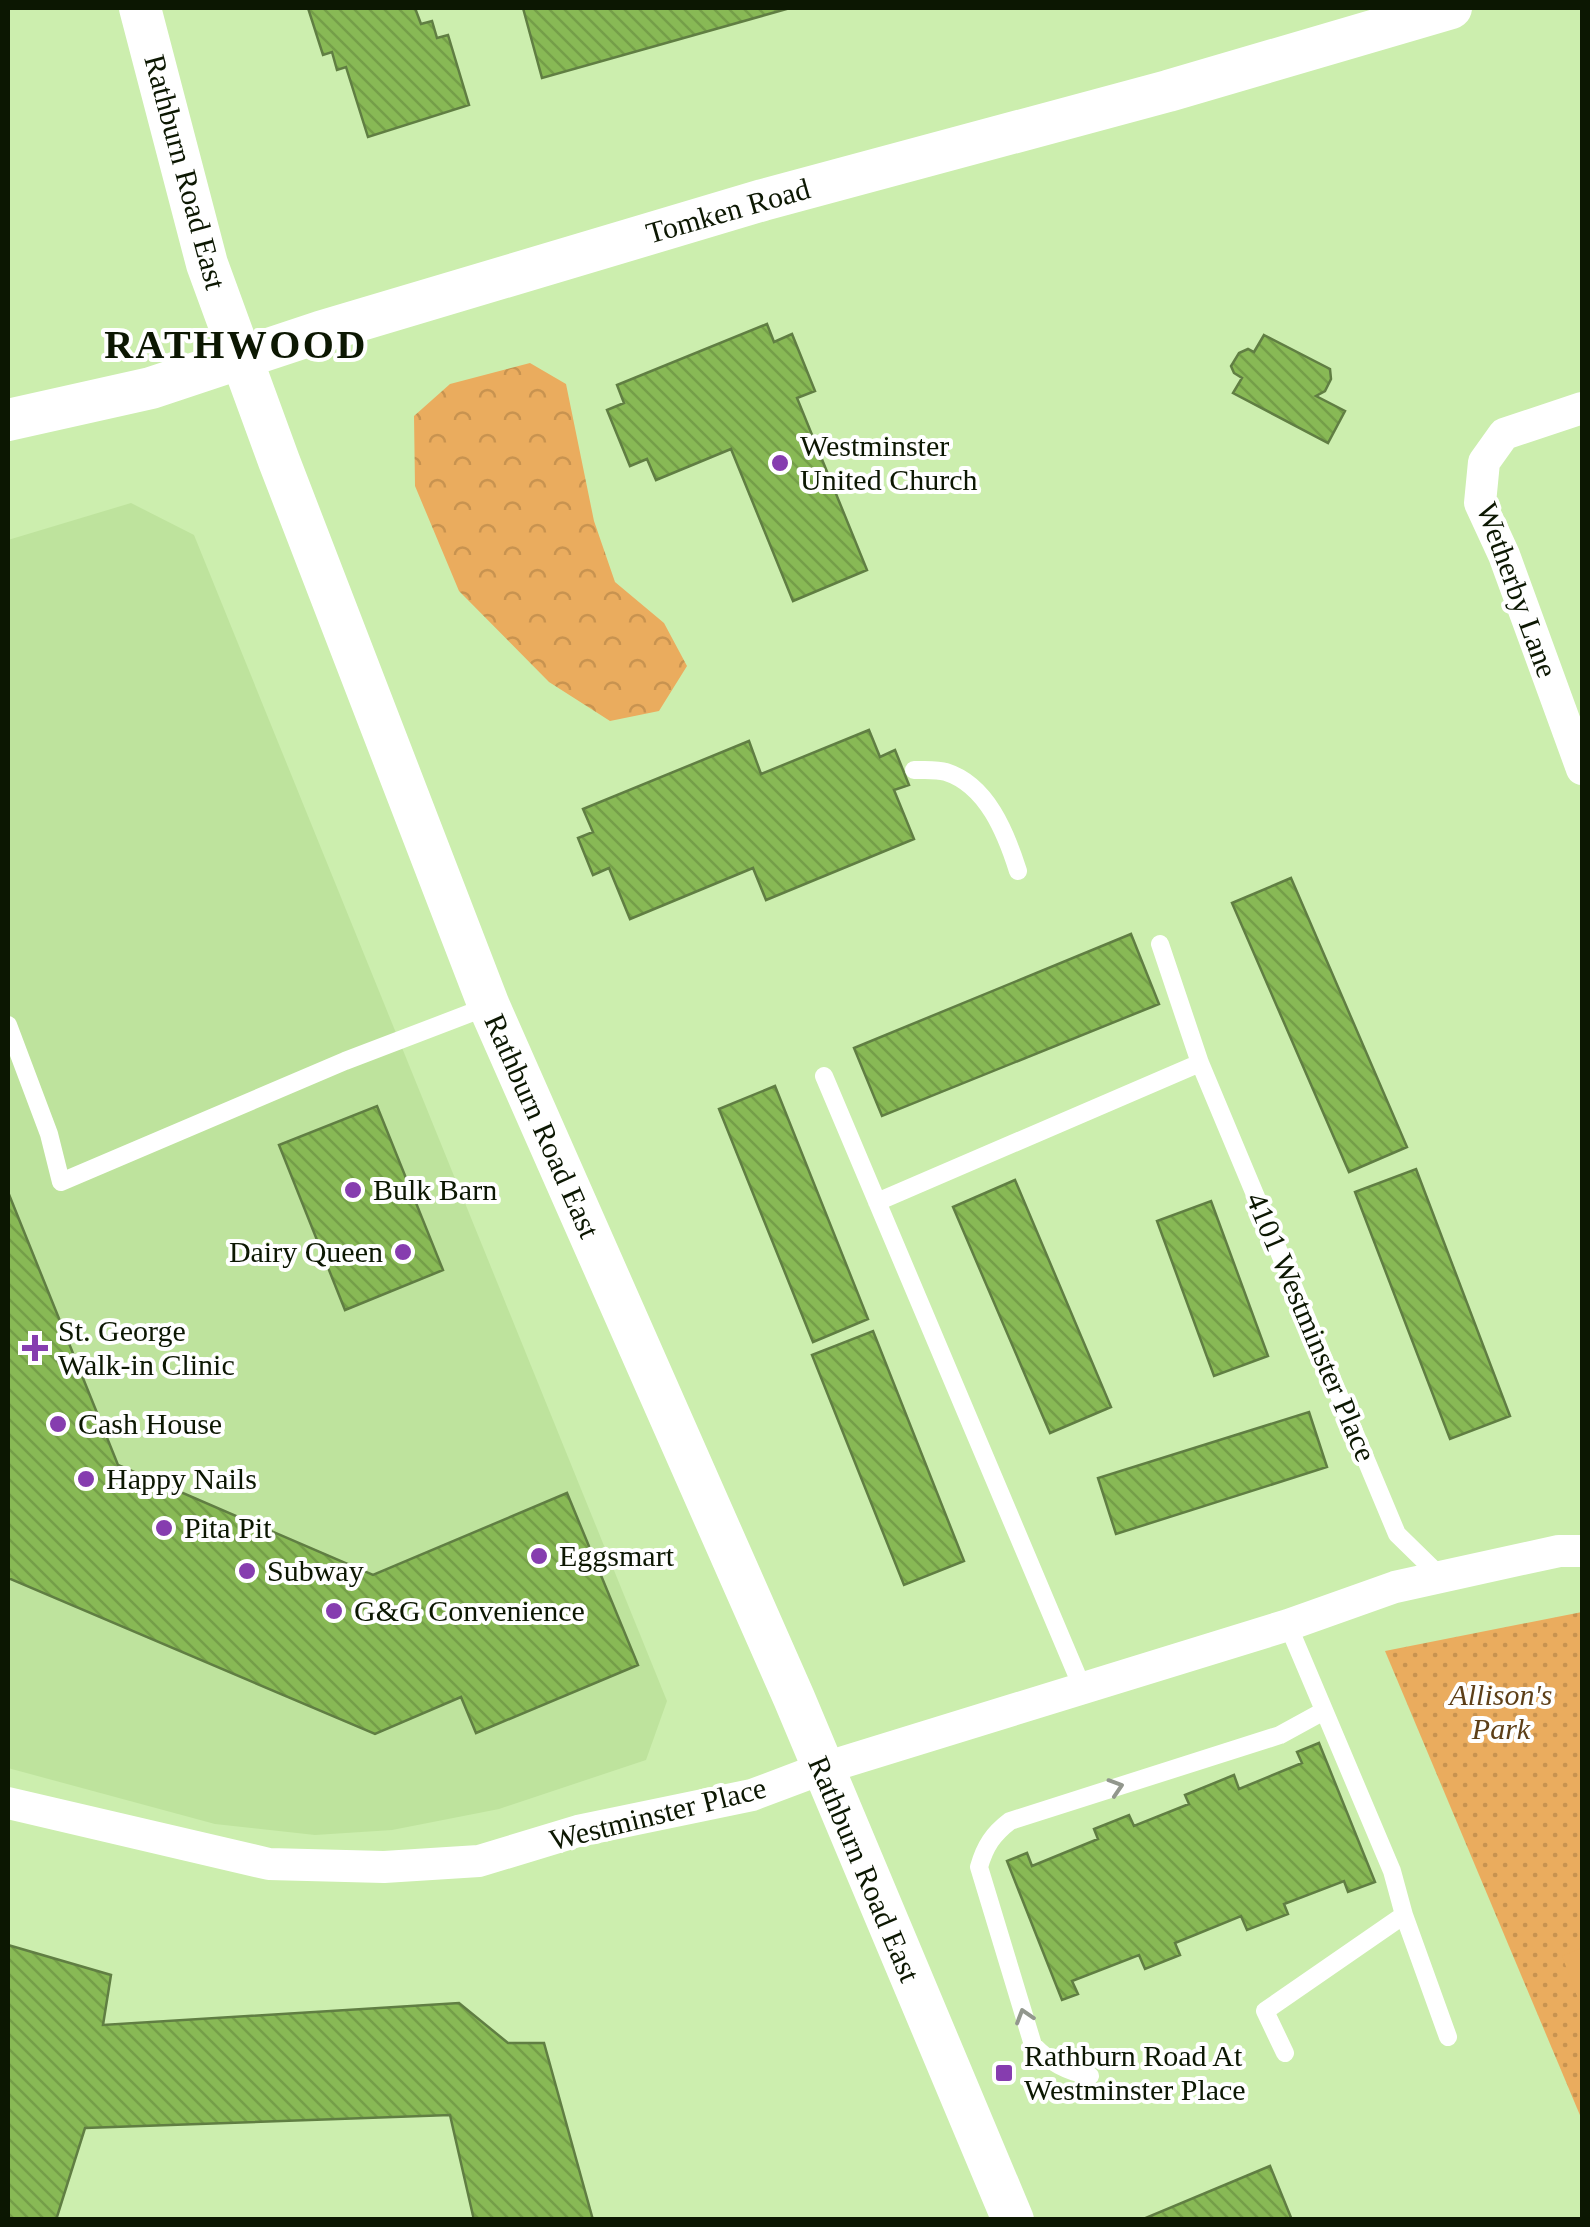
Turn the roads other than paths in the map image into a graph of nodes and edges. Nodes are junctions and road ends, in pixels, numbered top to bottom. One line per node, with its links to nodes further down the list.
1 (140, 8): 3 (street, Rathburn Road East)
2 (1451, 8): 3 (street, Tomken Road)
3 (241, 358): 5 (street, Tomken Road); 10 (street, Rathburn Road East)
4 (1582, 408): 7 (street, Wetherby Lane)
5 (8, 420)
6 (914, 770): 8 (lane)
7 (1582, 770)
8 (1018, 870)
9 (1160, 944): 12 (lane, 4101 Westminster Place)
10 (489, 1006): 11 (lane); 20 (street, Rathburn Road East)
11 (8, 1025)
12 (1200, 1063): 14 (lane); 16 (lane, 4101 Westminster Place)
13 (824, 1076): 14 (lane)
14 (877, 1202): 18 (lane)
15 (1582, 1551): 16 (street, Westminster Place)
16 (1441, 1577): 17 (street, Westminster Place)
17 (1288, 1625): 18 (street, Westminster Place); 19 (lane)
18 (1082, 1687): 20 (street, Westminster Place)
19 (1322, 1712): 22 (lane); 25 (lane, one-way to 19)
20 (822, 1769): 21 (street, Westminster Place); 26 (street, Rathburn Road East)
21 (8, 1804)
22 (1404, 1915): 23 (lane); 24 (lane)
23 (1448, 2037)
24 (1285, 2053)
25 (1090, 2076)
26 (1013, 2220)

